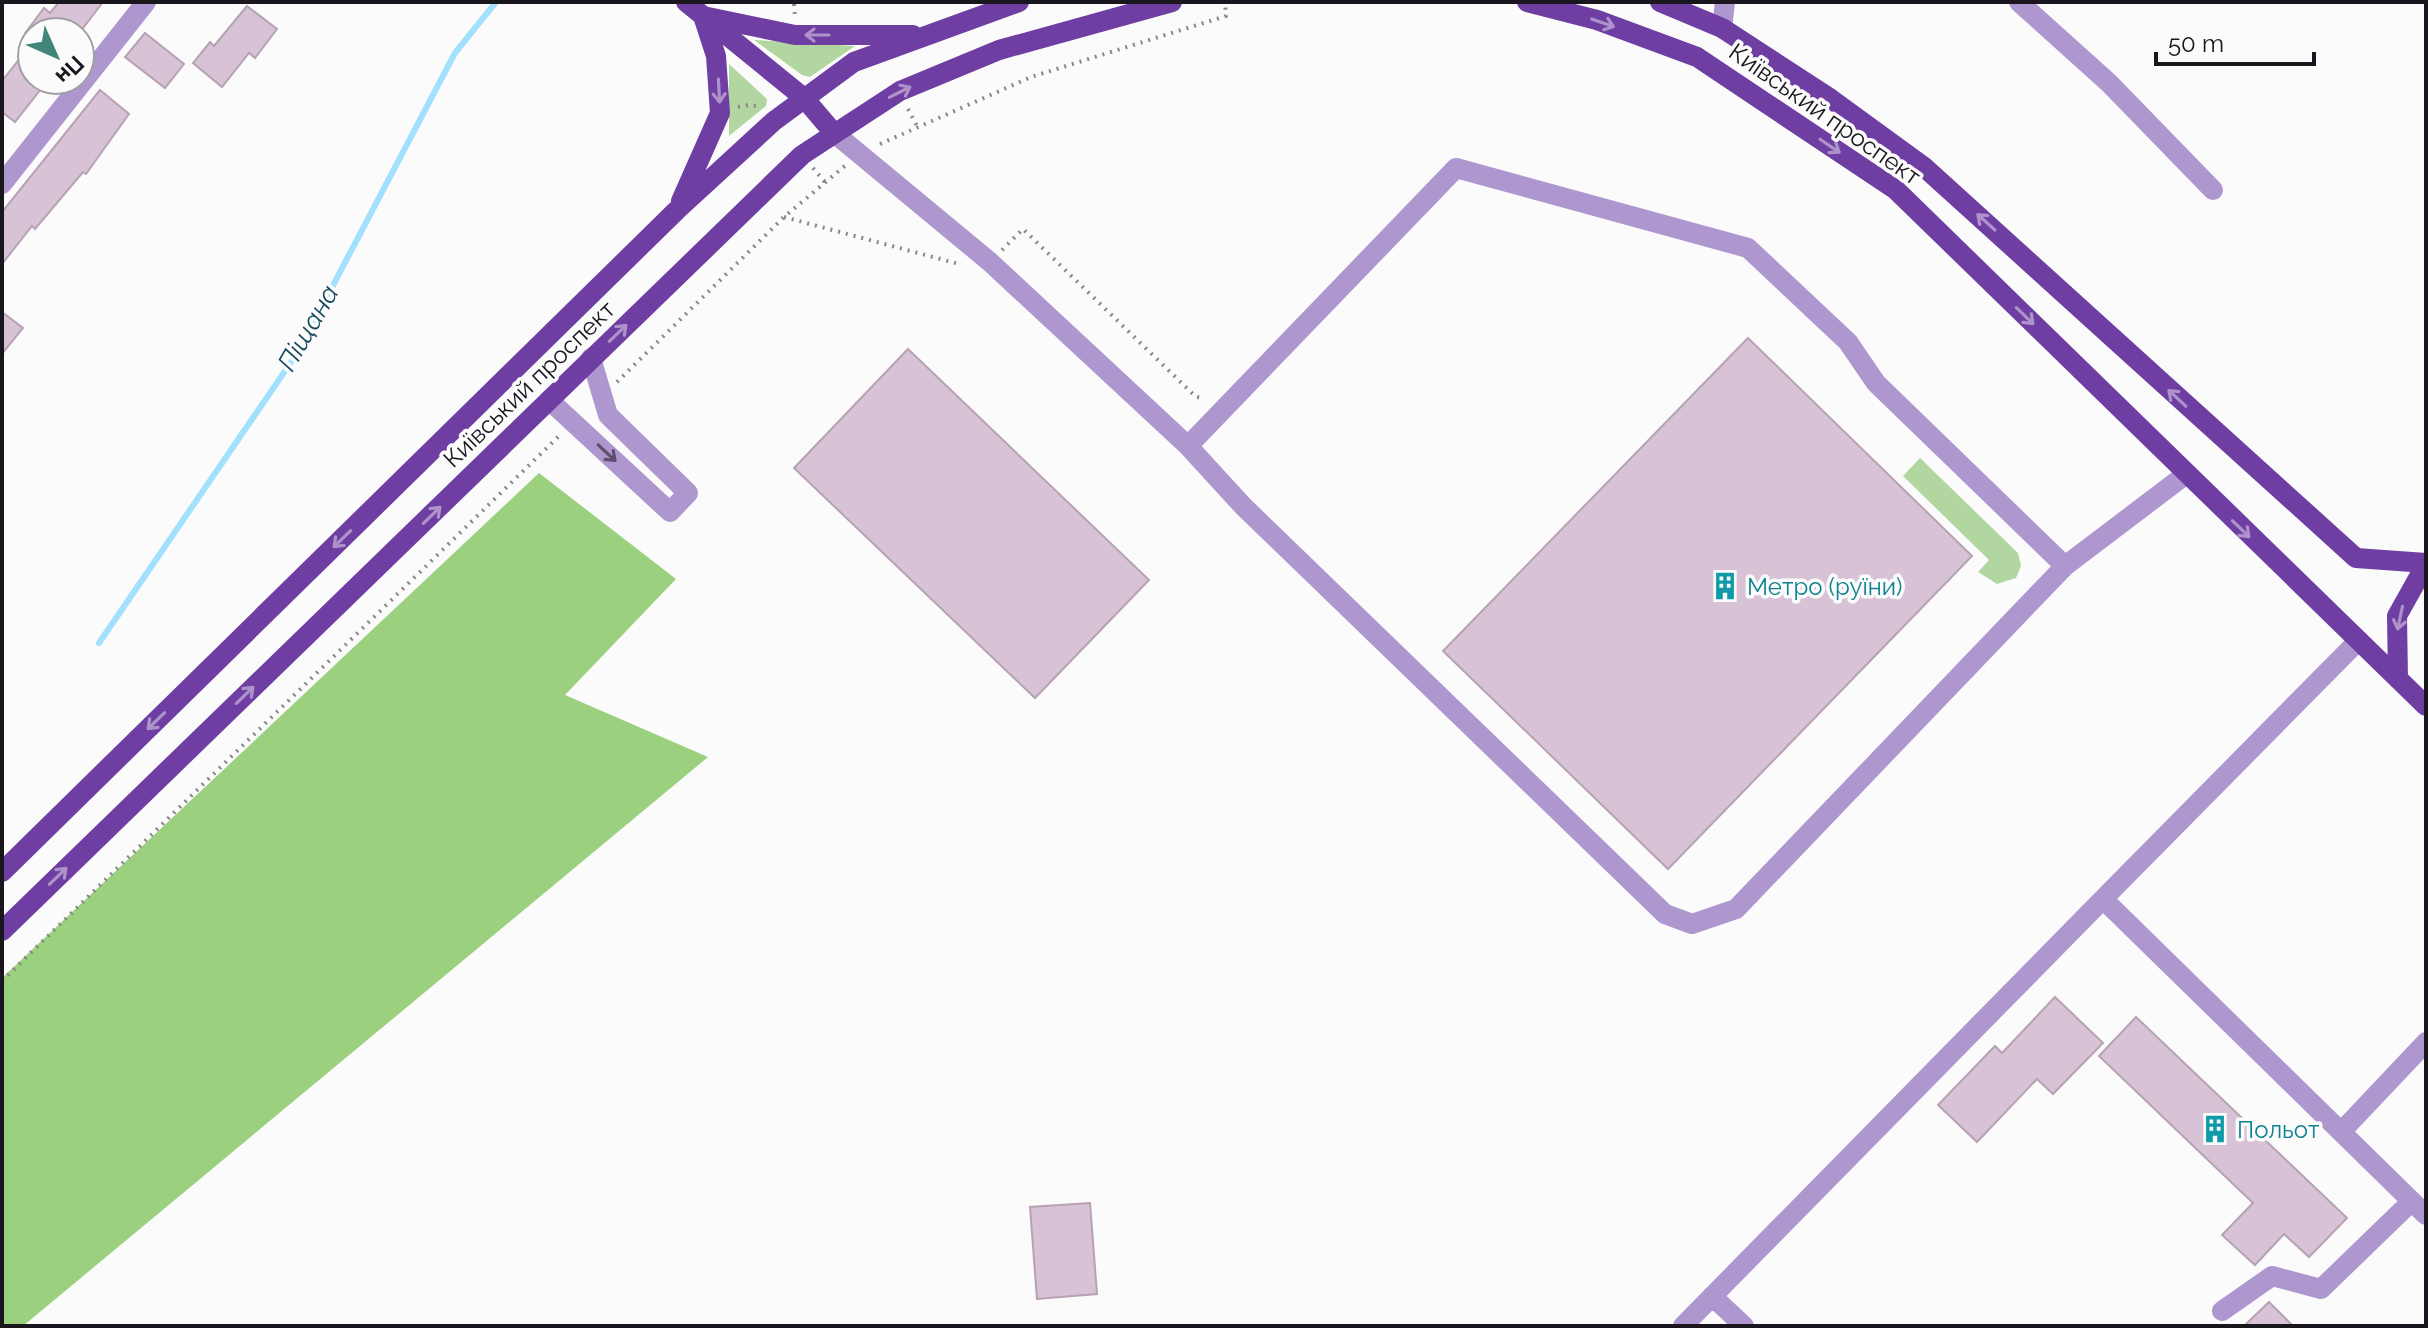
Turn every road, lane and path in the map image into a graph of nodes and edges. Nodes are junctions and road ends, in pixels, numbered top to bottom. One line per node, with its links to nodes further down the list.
1 (146, 2): 17 (street)
2 (686, 2): 11 (main road)
3 (1019, 2): 13 (main road, Київський проспект)
4 (1172, 2): 10 (main road, Київський проспект)
5 (1225, 2): 16 (path)
6 (1527, 2): 25 (main road, Київський проспект, one-way to 25)
7 (1660, 2): 12 (main road, Київський проспект)
8 (1725, 2): 12 (street)
9 (2019, 2): 18 (street)
10 (1106, 11): 15 (main road, Київський проспект, one-way to 10)
11 (703, 16): 13 (main road, one-way to 11); 14 (main road); 19 (main road, one-way to 19)
12 (1722, 28): 26 (main road, Київський проспект, one-way to 12)
13 (923, 35): 14 (main road, Київський проспект)
14 (804, 98): 15 (main road); 19 (main road, Київський проспект)
15 (833, 132): 16 (street); 20 (main road, Київський проспект, one-way to 15)
16 (859, 154): 21 (path); 24 (street)
17 (2, 184)
18 (2213, 190)
19 (677, 210): 31 (main road, Київський проспект, one-way to 31)
20 (591, 358): 21 (street); 22 (main road, Київський проспект)
21 (600, 398): 23 (street, one-way to 21)
22 (549, 400): 23 (street); 33 (main road, Київський проспект, one-way to 22)
23 (573, 422): 34 (path)
24 (1188, 446): 27 (street); 27 (street)
25 (2185, 475): 27 (street); 28 (main road, Київський проспект, one-way to 28)
26 (2426, 564): 29 (main road, one-way to 29)
27 (2065, 566)
28 (2357, 642): 29 (main road, Київський проспект); 32 (street)
29 (2398, 679): 30 (main road, Київський проспект)
30 (2426, 706)
31 (2, 872)
32 (2103, 899): 36 (street); 38 (street)
33 (2, 931)
34 (2, 981)
35 (2426, 1042): 36 (street)
36 (2341, 1132): 37 (street)
37 (2419, 1208): 39 (street)
38 (1712, 1296): 40 (street); 41 (street)
39 (2222, 1311)
40 (1683, 1326)
41 (1744, 1326)

